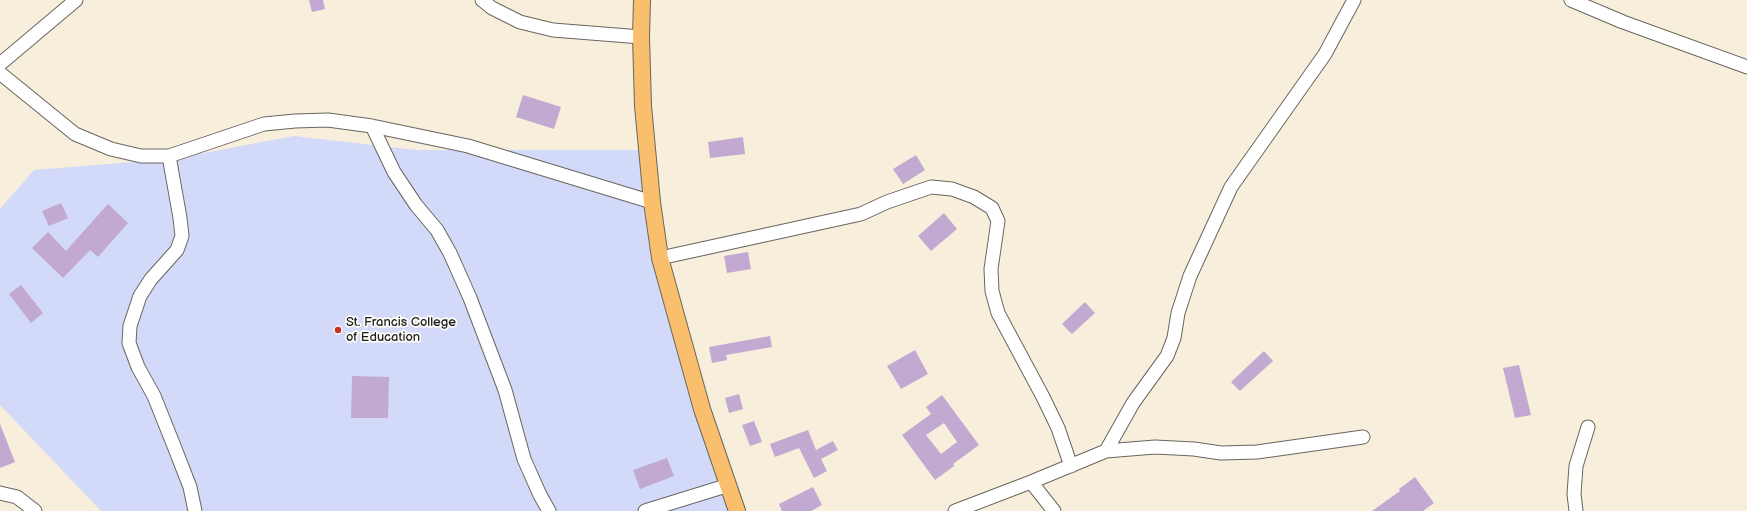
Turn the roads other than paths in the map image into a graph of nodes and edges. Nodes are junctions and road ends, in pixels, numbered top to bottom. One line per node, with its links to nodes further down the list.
1 (76, 0): 7 (street)
2 (482, 0): 6 (street)
3 (642, 0): 6 (main road)
4 (1354, 0): 16 (street)
5 (1571, 0): 8 (street)
6 (641, 37): 12 (main road)
7 (0, 64)
8 (1747, 67)
9 (0, 73): 11 (street)
10 (372, 126): 11 (street); 12 (street); 23 (street)
11 (169, 156): 22 (street)
12 (652, 202): 13 (main road)
13 (660, 258): 17 (street); 19 (main road)
14 (1588, 427): 28 (street)
15 (1363, 437): 16 (street)
16 (1106, 451): 17 (street)
17 (1071, 466): 18 (street)
18 (1031, 482): 26 (street); 27 (street)
19 (729, 485): 24 (street); 25 (main road)
20 (0, 493): 21 (street)
21 (35, 511)
22 (195, 511)
23 (549, 511)
24 (645, 511)
25 (737, 511)
26 (955, 511)
27 (1054, 511)
28 (1576, 511)

